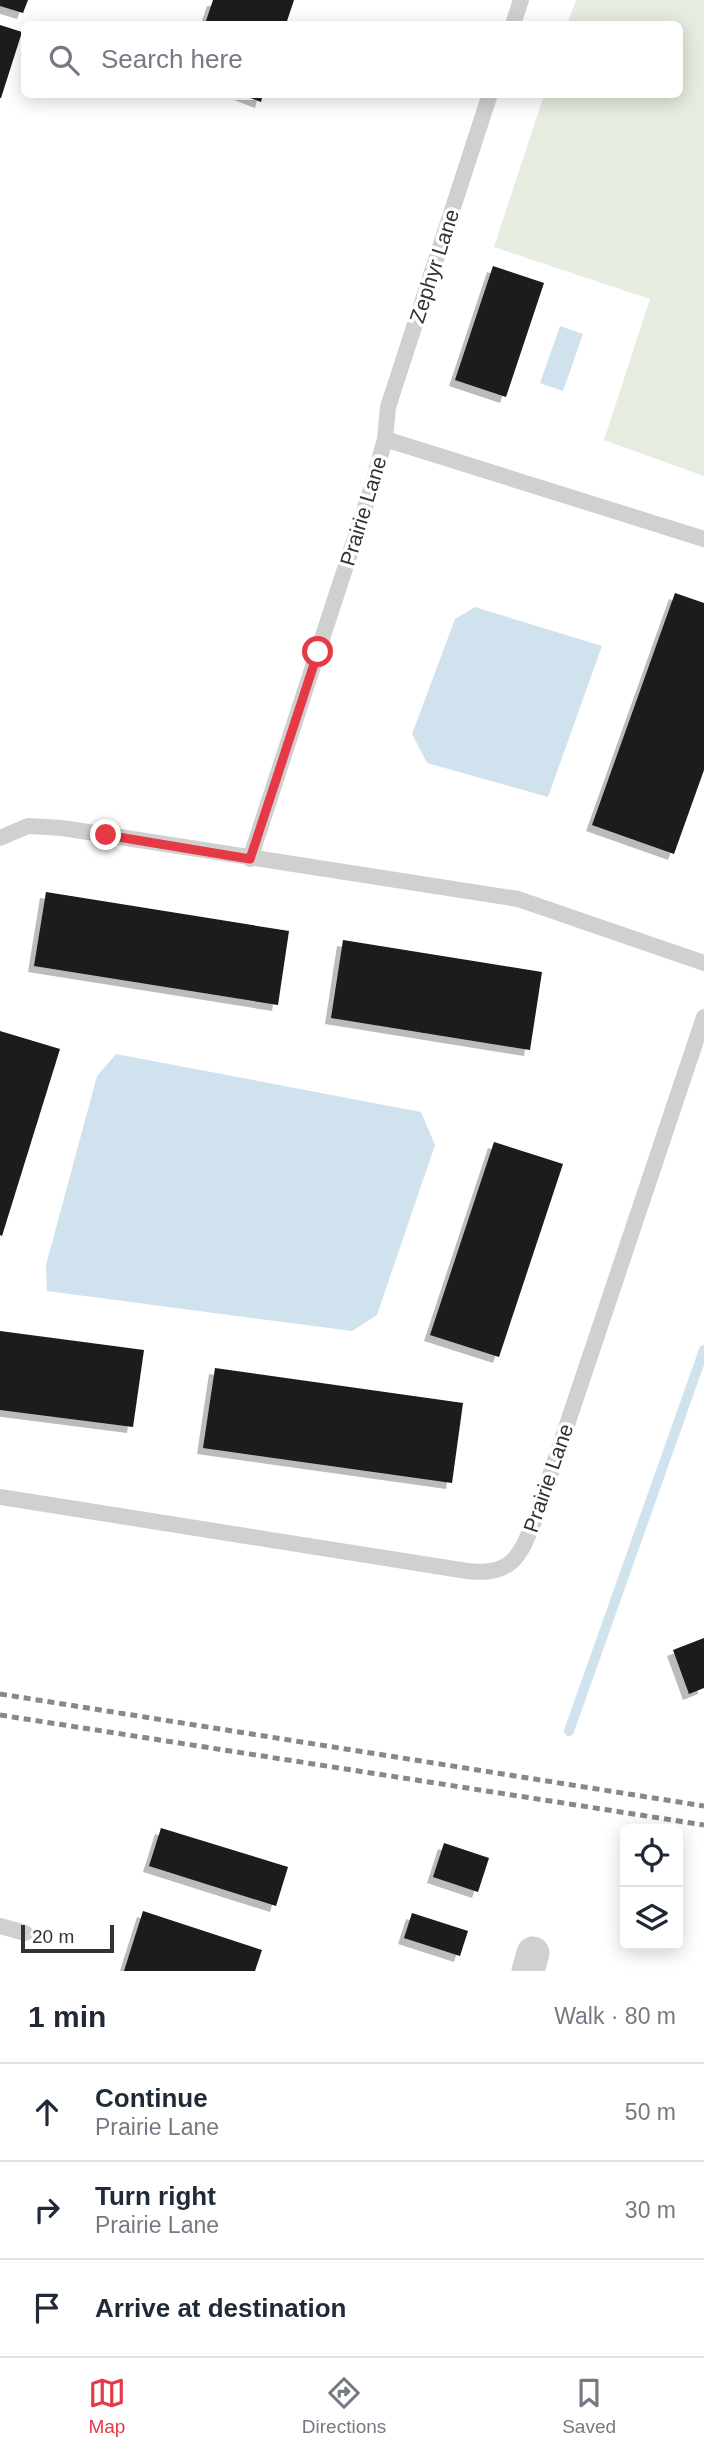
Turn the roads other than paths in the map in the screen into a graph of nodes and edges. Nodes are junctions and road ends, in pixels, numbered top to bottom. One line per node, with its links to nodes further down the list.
1 (521, 0): 2 (lane)
2 (514, 21)
3 (489, 98): 4 (lane, Zephyr Lane)
4 (385, 439): 5 (lane, Prairie Lane); 7 (lane, Prairie Lane)
5 (704, 539)
6 (0, 838): 7 (lane)
7 (250, 859): 8 (lane)
8 (704, 963)
9 (704, 1017): 10 (lane, Prairie Lane)
10 (0, 1497)
11 (0, 1926): 12 (lane)
12 (24, 1933)

